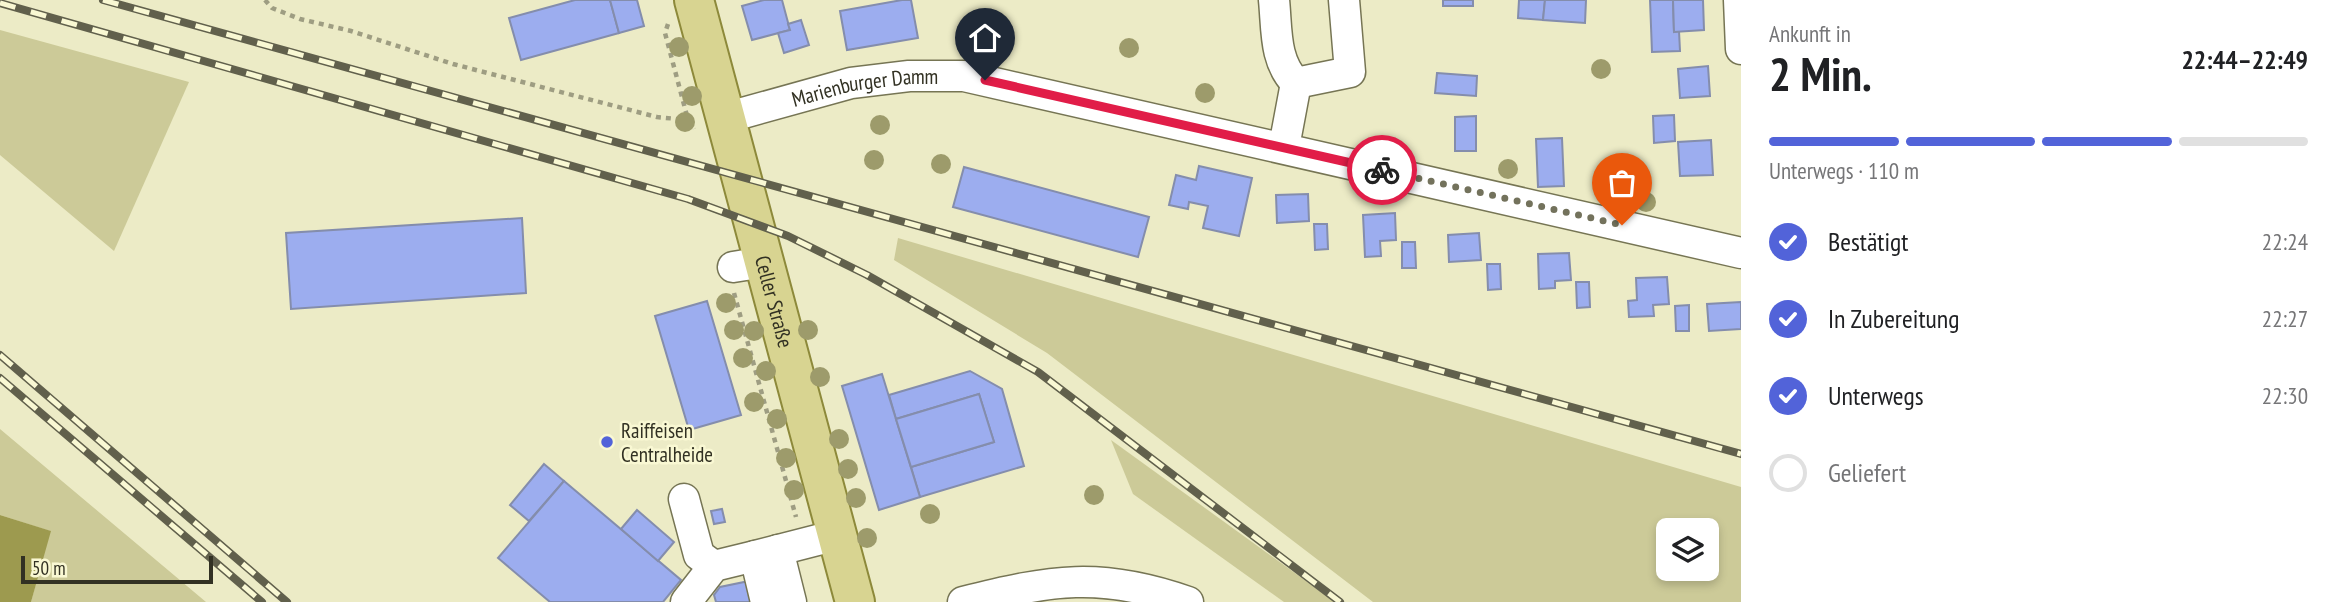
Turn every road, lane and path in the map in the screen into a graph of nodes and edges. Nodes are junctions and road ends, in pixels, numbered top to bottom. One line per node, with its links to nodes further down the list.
1 (265, 0): 6 (path)
2 (694, 0): 9 (main road, Celler Straße)
3 (1275, 0): 8 (street)
4 (1344, 0): 8 (street)
5 (1739, 0): 7 (street)
6 (665, 33)
7 (1741, 49)
8 (1296, 83): 10 (street)
9 (725, 118): 10 (street, Marienburger Damm); 12 (main road, Celler Straße)
10 (1284, 147): 11 (street, Marienburger Damm)
11 (1741, 253)
12 (748, 264): 14 (main road, Celler Straße); 14 (path)
13 (684, 499): 16 (street)
14 (825, 538): 15 (street); 20 (main road, Celler Straße)
15 (766, 553): 16 (street); 18 (street); 19 (street)
16 (714, 566): 17 (street)
17 (686, 602)
18 (766, 602)
19 (790, 602)
20 (855, 602)
21 (963, 602): 22 (street)
22 (1188, 602)

